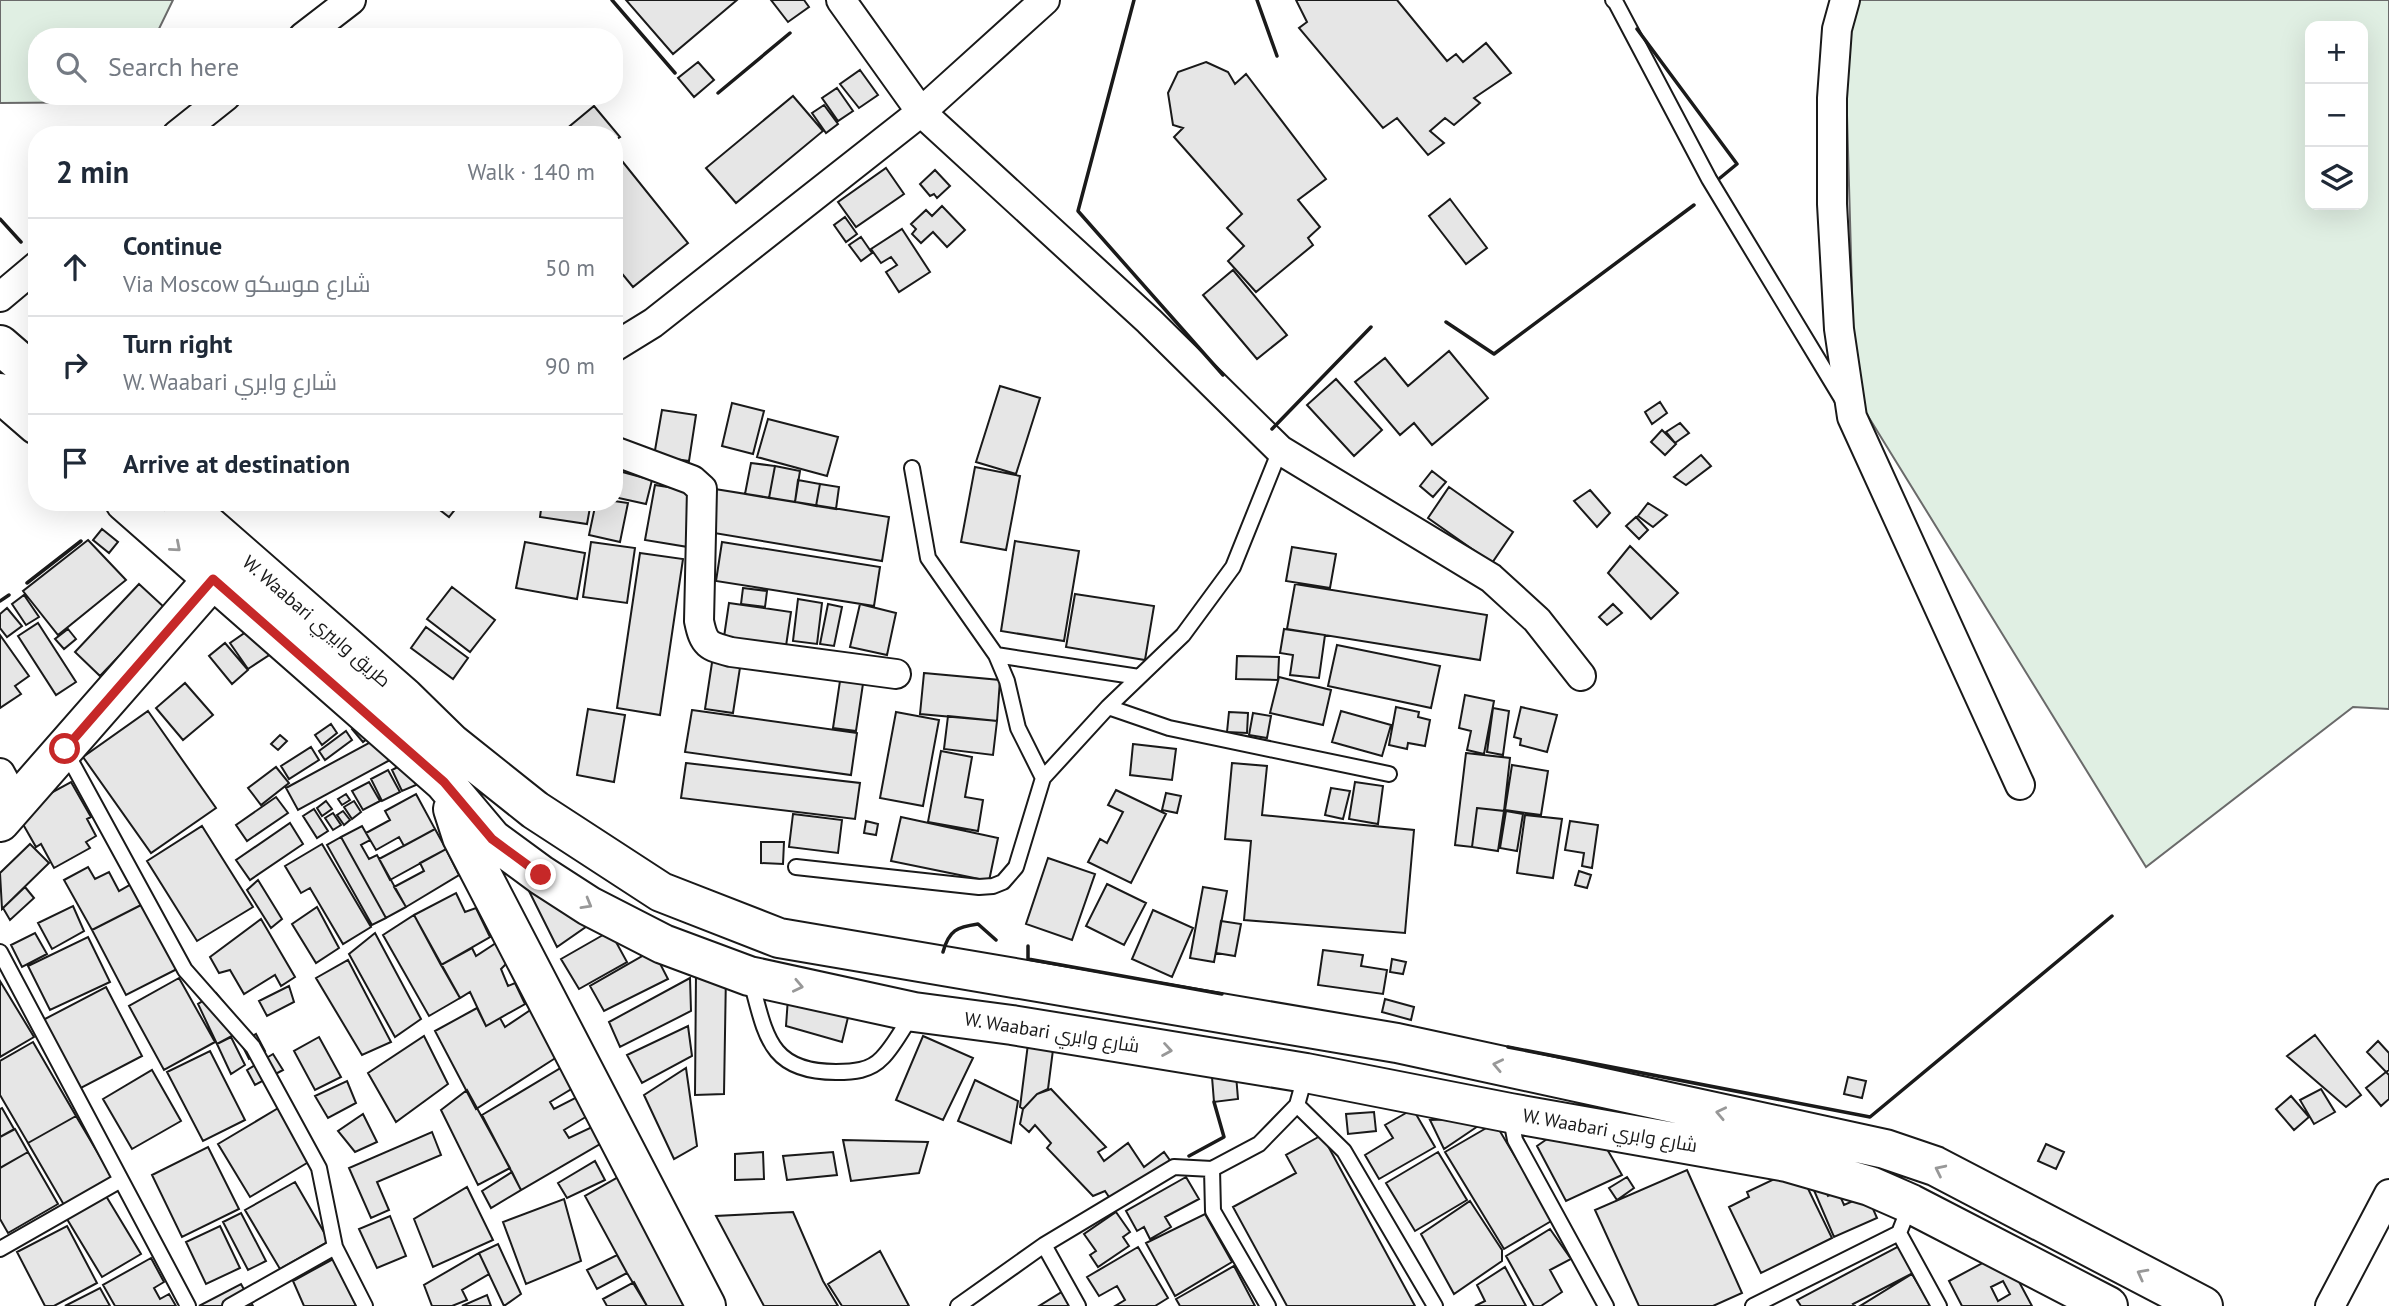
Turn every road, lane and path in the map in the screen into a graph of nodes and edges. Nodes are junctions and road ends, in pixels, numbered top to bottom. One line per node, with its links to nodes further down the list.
1 (351, 0): 6 (street)
2 (841, 0): 8 (street)
3 (1045, 0): 8 (street)
4 (1613, 0): 17 (lane)
5 (1845, 0): 17 (street)
6 (315, 28)
7 (215, 105): 9 (street)
8 (921, 112): 12 (street); 18 (street)
9 (188, 126)
10 (28, 274): 11 (street)
11 (0, 297)
12 (623, 341)
13 (0, 345): 14 (main road)
14 (28, 369)
15 (0, 393): 16 (main road)
16 (28, 417)
17 (1852, 417): 34 (street)
18 (1280, 450): 26 (street); 27 (lane)
19 (623, 454): 25 (street)
20 (912, 468): 24 (lane)
21 (135, 511): 23 (main road, W. Waabari شارع وابري, one-way to 23)
22 (191, 511): 29 (main road, W. Waabari طريق وابيري)
23 (213, 579): 30 (main road); 33 (main road, W. Waabari شارع وابري)
24 (996, 655): 27 (lane); 32 (lane)
25 (896, 674)
26 (1581, 676)
27 (1139, 677): 28 (lane)
28 (1108, 707): 31 (lane); 32 (lane)
29 (451, 743): 33 (main road); 62 (main road, W. Waabari شارع وابري, one-way to 29)
30 (65, 749): 35 (main road); 47 (lane)
31 (1389, 774)
32 (1043, 778): 36 (lane)
33 (444, 782): 38 (main road, W. Waabari شارع وابري, one-way to 38); 53 (main road)
34 (2020, 785)
35 (6, 800)
36 (796, 867)
37 (0, 952): 43 (lane)
38 (749, 976): 39 (main road, W. Waabari شارع وابري, one-way to 39); 39 (lane)
39 (914, 1012): 40 (main road, W. Waabari شارع وابري, one-way to 40)
40 (1301, 1089): 41 (main road, W. Waabari شارع وابري); 42 (lane); 57 (lane)
41 (1510, 1113): 45 (main road, W. Waabari شارع وابري); 58 (lane)
42 (1212, 1169): 46 (lane); 56 (lane)
43 (121, 1180): 48 (lane); 50 (lane)
44 (2389, 1194): 63 (street)
45 (1905, 1218): 49 (lane); 60 (lane); 61 (main road, W. Waabari شارع وابري)
46 (1044, 1245): 54 (lane); 55 (lane)
47 (335, 1247): 51 (lane); 52 (lane)
48 (0, 1250)
49 (1778, 1300): 59 (lane)
50 (188, 1306)
51 (230, 1306)
52 (365, 1306)
53 (706, 1306)
54 (958, 1306)
55 (1077, 1306)
56 (1268, 1306)
57 (1435, 1306)
58 (1606, 1306)
59 (1753, 1306)
60 (1938, 1306)
61 (2108, 1306)
62 (2203, 1306)
63 (2330, 1306)

